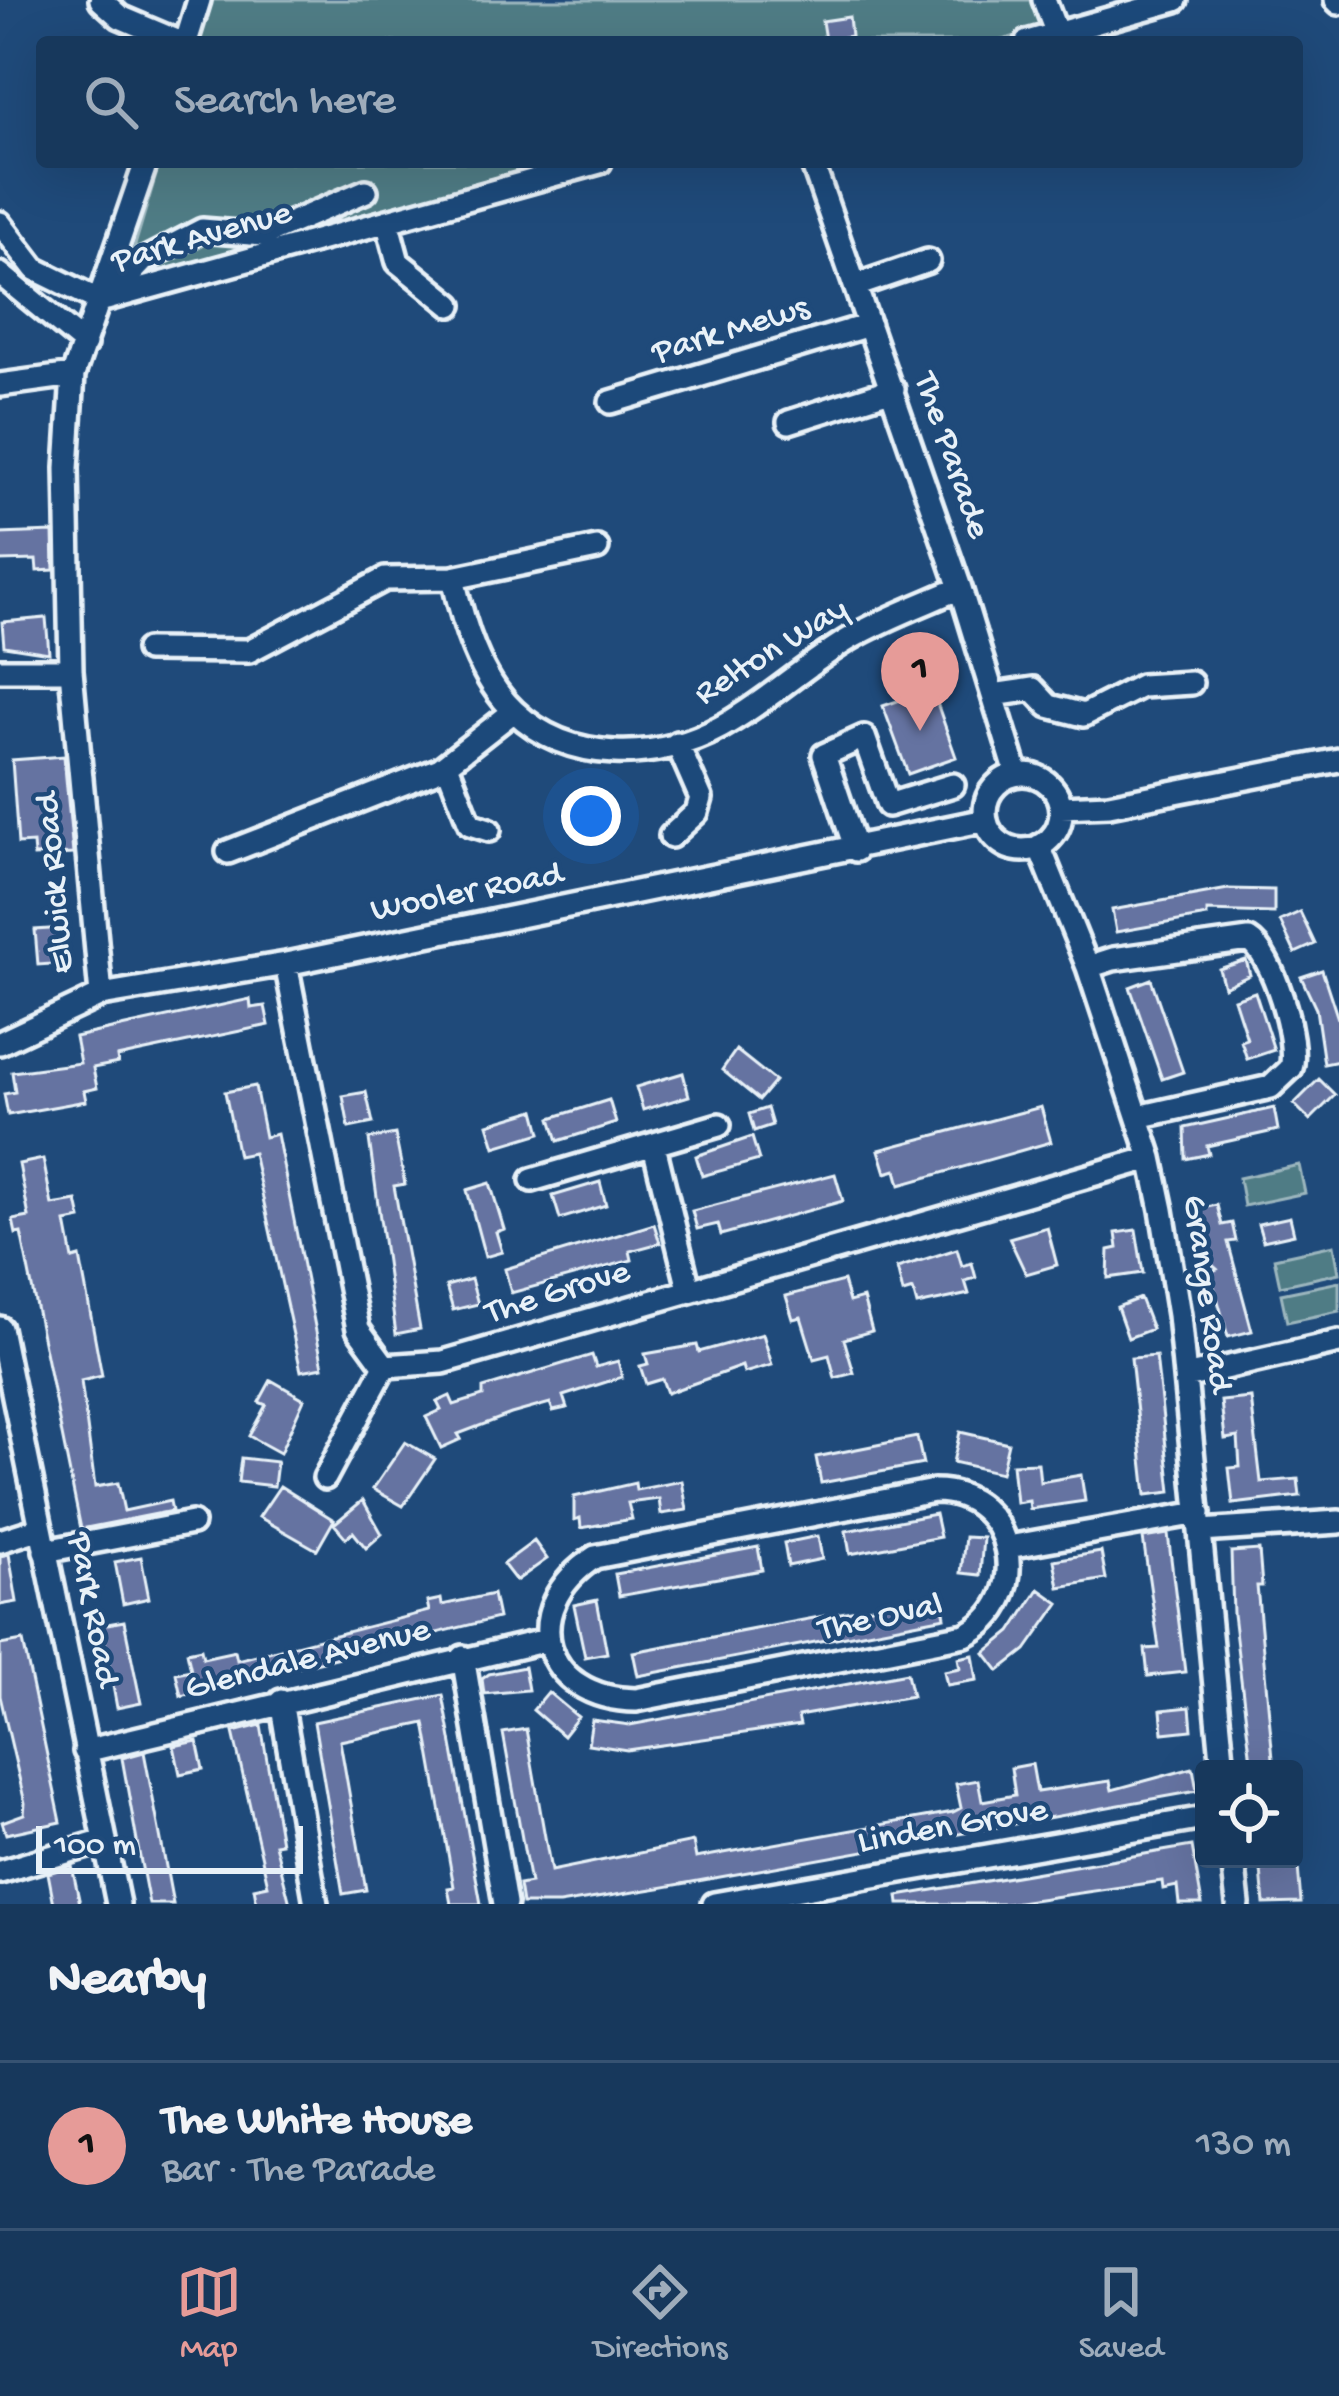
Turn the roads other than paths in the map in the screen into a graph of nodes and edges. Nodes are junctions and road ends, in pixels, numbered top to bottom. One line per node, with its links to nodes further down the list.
1 (101, 0): 6 (street)
2 (200, 0): 7 (street)
3 (1044, 0): 5 (street)
4 (1176, 0): 5 (street)
5 (1057, 34): 8 (street)
6 (167, 36)
7 (185, 36)
8 (1050, 36)
9 (144, 168): 18 (street, Elwick Road)
10 (578, 168): 13 (street, Park Avenue)
11 (814, 168): 17 (street, The Parade)
12 (365, 191): 18 (street)
13 (387, 221): 18 (street, Park Avenue); 19 (street)
14 (0, 223): 18 (street)
15 (928, 261): 17 (street)
16 (0, 274): 21 (street)
17 (855, 286): 20 (street, The Parade)
18 (104, 300): 21 (street, Elwick Road)
19 (451, 305)
20 (869, 325): 24 (street, The Parade); 25 (street, Park Mews)
21 (85, 344): 22 (street, Elwick Road)
22 (73, 375): 23 (street); 32 (street, Elwick Road)
23 (0, 385)
24 (892, 389): 26 (street); 29 (street, The Parade)
25 (611, 402)
26 (789, 422)
27 (597, 548): 28 (street)
28 (453, 578): 30 (street); 35 (street)
29 (960, 588): 34 (street, The Parade); 36 (street, Relton Way)
30 (147, 650)
31 (0, 670): 32 (street)
32 (70, 670): 50 (street, Elwick Road)
33 (1191, 683): 34 (street)
34 (993, 694): 39 (street, The Parade)
35 (514, 711): 36 (street, Relton Way); 38 (street)
36 (677, 743): 44 (street)
37 (1339, 760): 41 (street)
38 (447, 765): 43 (street); 47 (street)
39 (1017, 774): 41 (street); 42 (street)
40 (953, 785): 46 (street)
41 (1061, 807): 45 (street)
42 (986, 820): 45 (street); 46 (street, Wooler Road)
43 (489, 830)
44 (671, 836)
45 (1039, 846): 49 (street, Grange Road)
46 (856, 850): 48 (street, Wooler Road)
47 (228, 852)
48 (286, 964): 50 (street, Wooler Road); 60 (street)
49 (1088, 968): 52 (street, Grange Road); 52 (street)
50 (101, 995): 51 (street, Elwick Road)
51 (0, 1043)
52 (1138, 1118): 55 (street, Grange Road)
53 (719, 1125): 54 (street)
54 (654, 1146): 56 (street); 57 (street)
55 (1151, 1158): 57 (street, The Grove); 61 (street, Grange Road)
56 (532, 1180)
57 (689, 1289): 60 (street, The Grove)
58 (1, 1337): 66 (street, Park Road)
59 (1339, 1342): 61 (street)
60 (385, 1366): 62 (street)
61 (1184, 1377): 63 (street, Grange Road)
62 (325, 1478)
63 (1200, 1522): 64 (street); 68 (street); 74 (street, Grange Road)
64 (1339, 1522)
65 (192, 1523): 69 (street)
66 (41, 1528): 67 (street); 69 (street, Park Road)
67 (0, 1541)
68 (1008, 1547): 70 (street); 70 (street, The Oval)
69 (46, 1551): 73 (street, Park Road)
70 (547, 1640): 71 (street, Glendale Avenue)
71 (463, 1657): 72 (street, Glendale Avenue); 82 (street)
72 (281, 1700): 73 (street, Glendale Avenue); 81 (street)
73 (85, 1751): 76 (street, Park Road)
74 (1222, 1760)
75 (1195, 1820): 79 (street, Linden Grove)
76 (104, 1841): 78 (street); 80 (street, Park Road)
77 (1234, 1868): 84 (street)
78 (0, 1872)
79 (798, 1896): 83 (street, Linden Grove)
80 (118, 1904)
81 (316, 1904)
82 (505, 1904)
83 (714, 1904)
84 (1238, 1904)

